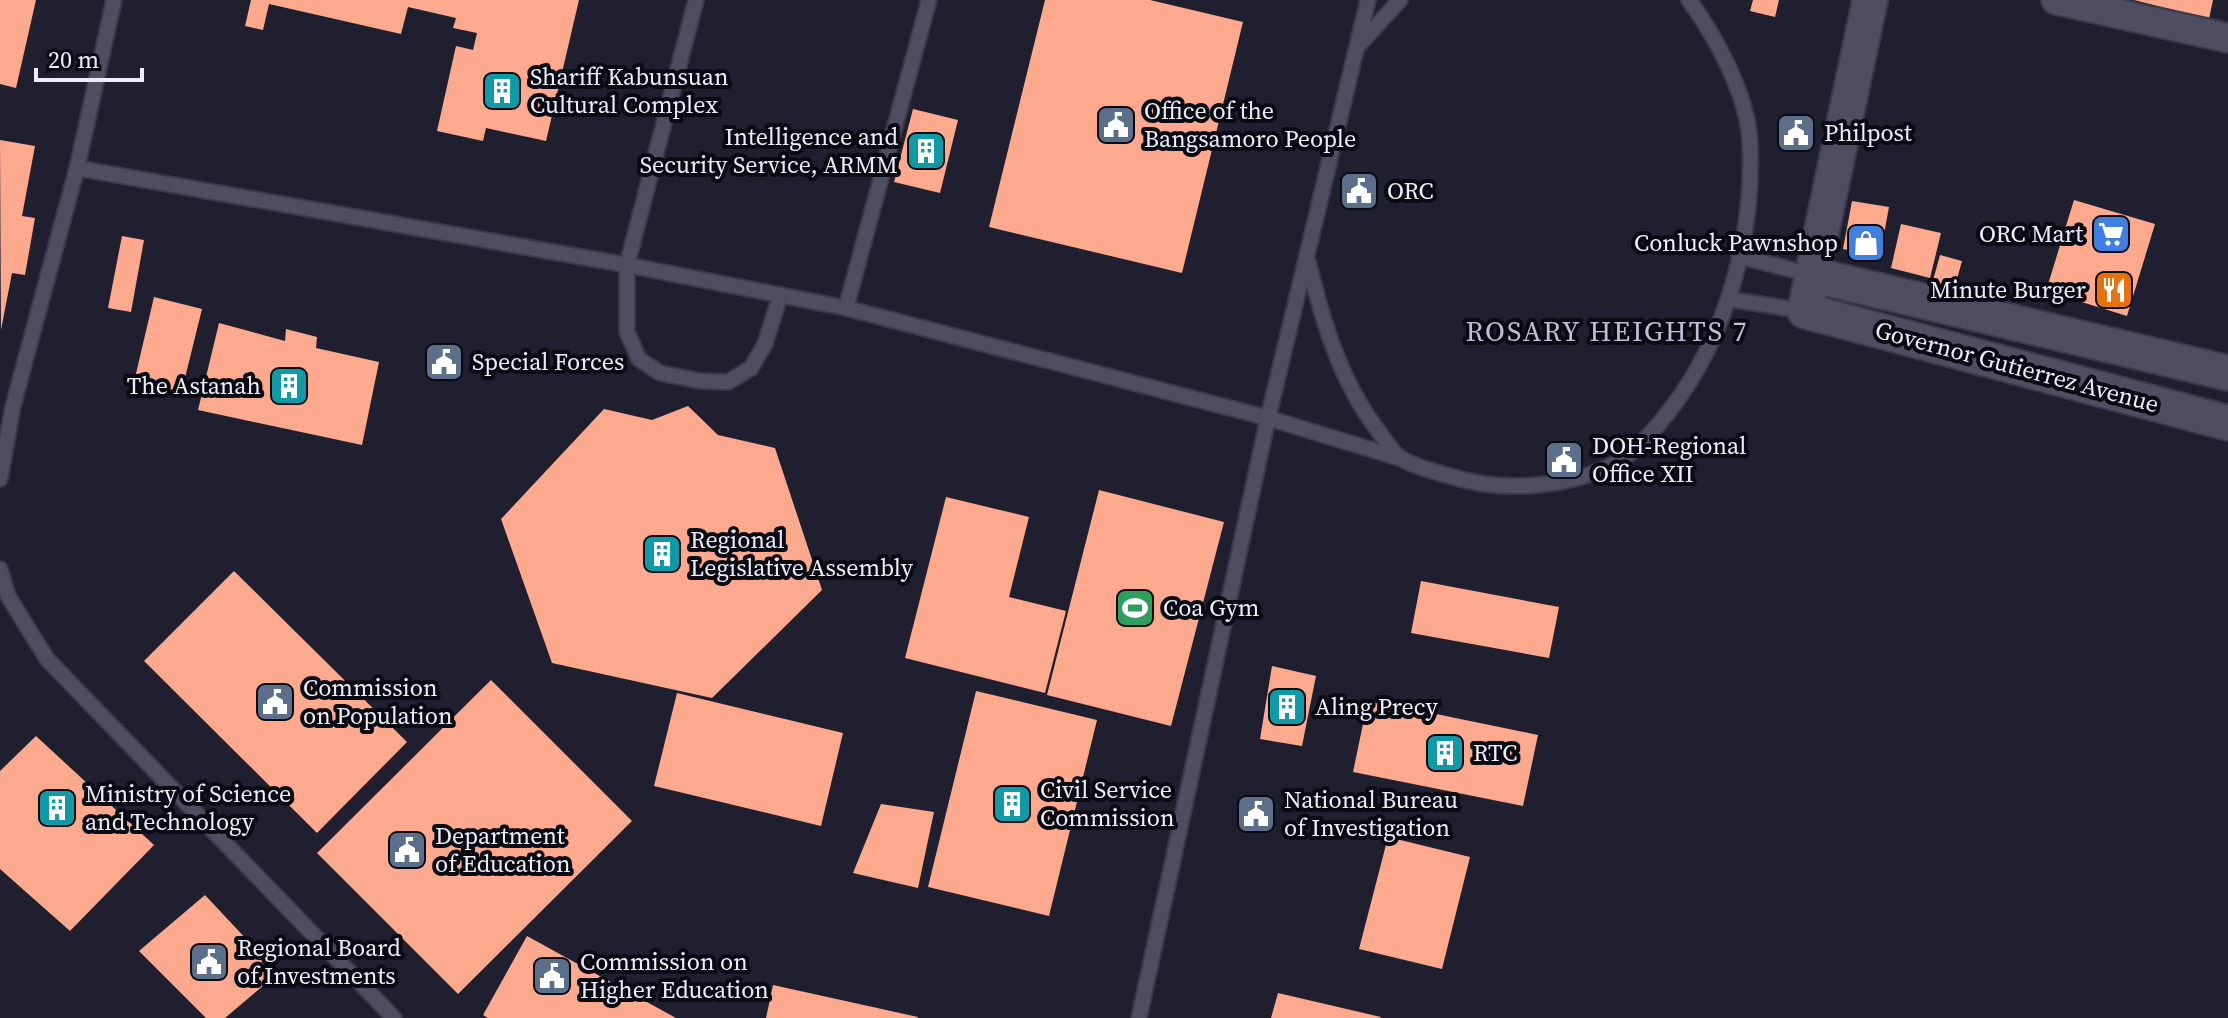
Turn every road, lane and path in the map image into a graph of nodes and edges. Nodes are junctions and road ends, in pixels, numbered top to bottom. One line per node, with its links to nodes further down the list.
1 (114, 0): 11 (lane)
2 (696, 0): 14 (lane)
3 (929, 0): 18 (lane)
4 (1368, 0): 10 (lane)
5 (1400, 0): 10 (lane)
6 (1689, 0): 13 (lane)
7 (1870, 0): 15 (street)
8 (2056, 0): 9 (street)
9 (2228, 38)
10 (1359, 45): 12 (lane)
11 (77, 168): 14 (lane); 24 (lane)
12 (1307, 256): 21 (lane); 23 (lane)
13 (1739, 256): 15 (lane); 17 (lane)
14 (627, 265): 16 (lane); 16 (lane)
15 (1813, 275): 19 (street); 20 (street, Governor Gutierrez Avenue)
16 (780, 296): 18 (lane)
17 (1728, 299): 19 (lane); 23 (lane)
18 (846, 308): 21 (lane)
19 (1805, 311): 22 (street, Governor Gutierrez Avenue)
20 (2228, 373)
21 (1268, 418): 23 (lane); 27 (lane)
22 (2228, 423)
23 (1399, 458)
24 (0, 479)
25 (0, 569): 26 (lane)
26 (394, 1018)
27 (1139, 1018)

